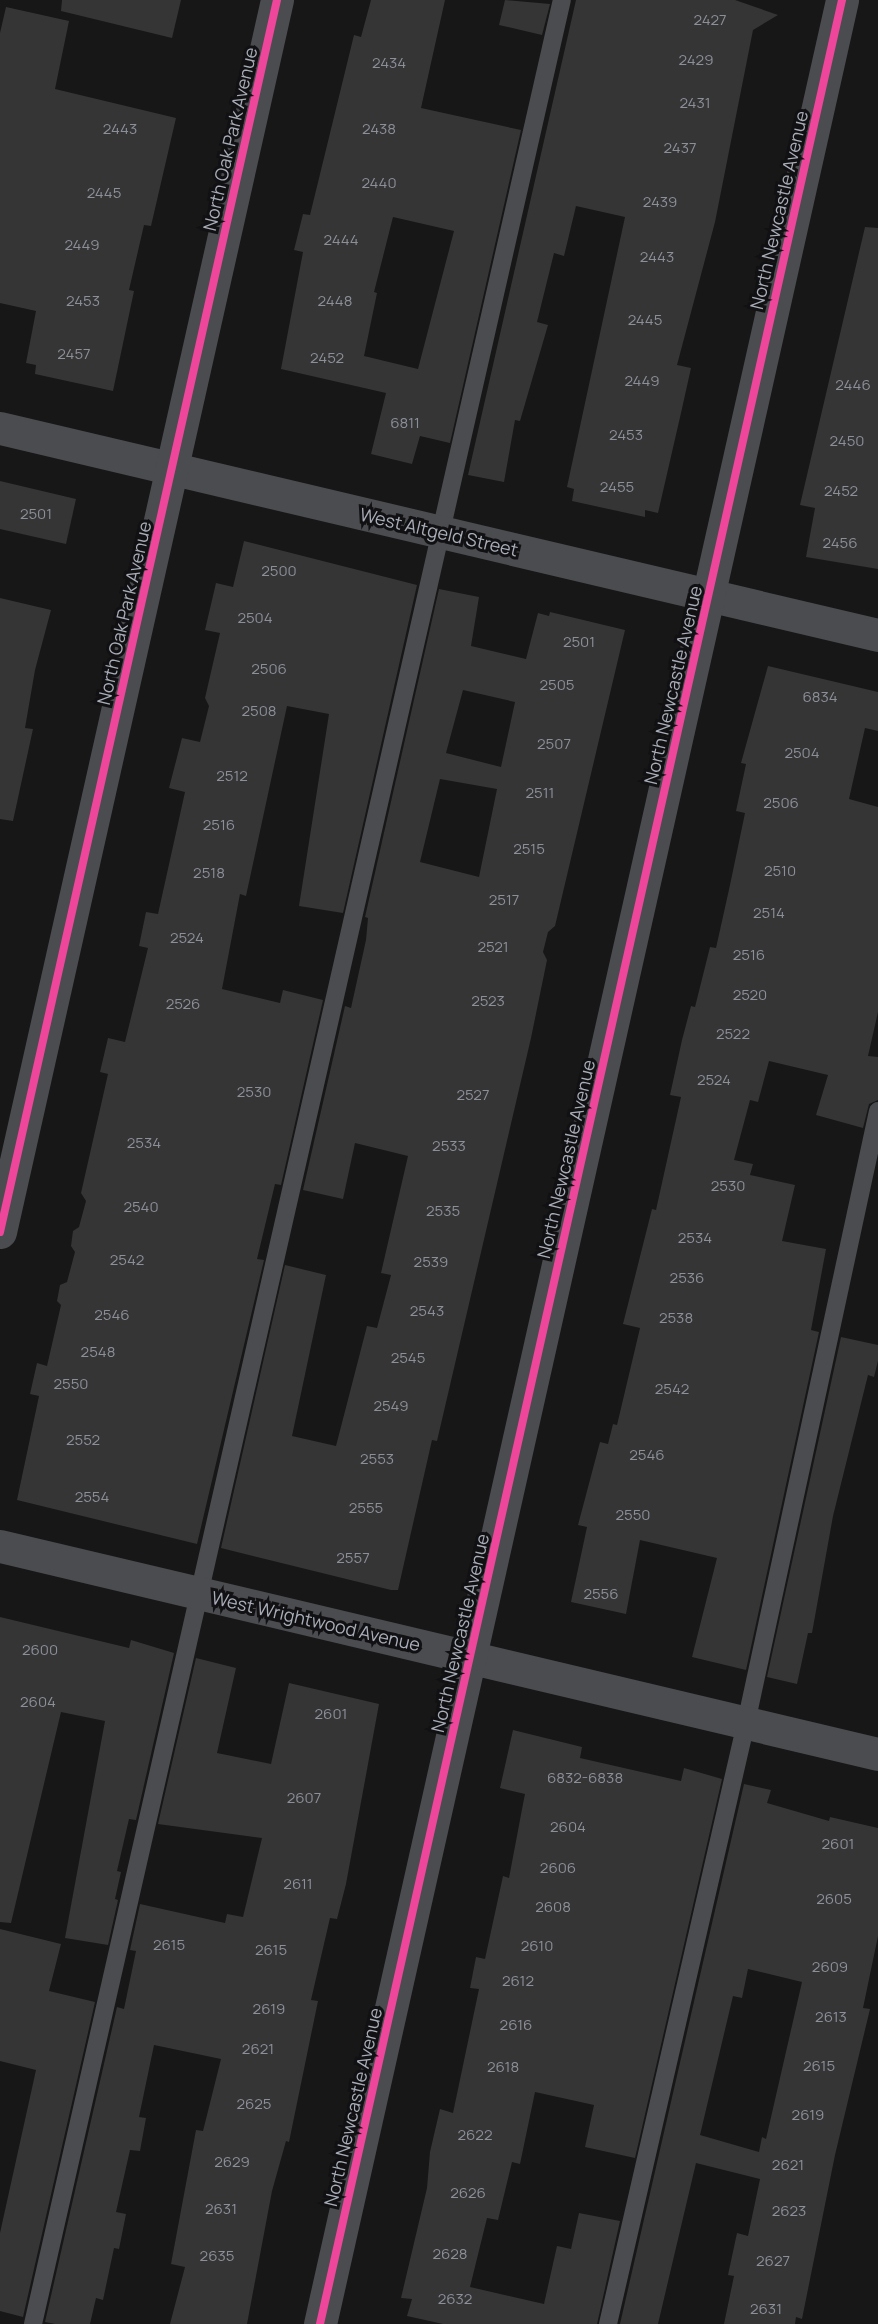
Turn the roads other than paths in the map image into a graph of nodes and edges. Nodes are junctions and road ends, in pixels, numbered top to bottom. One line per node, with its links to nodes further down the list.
1 (277, 0): 5 (street, North Oak Park Avenue)
2 (562, 0): 6 (lane)
3 (842, 0): 7 (street, North Newcastle Avenue)
4 (0, 428): 5 (street, West Altgeld Street)
5 (172, 468): 6 (street, West Altgeld Street); 10 (street, North Oak Park Avenue)
6 (441, 532): 7 (street, West Altgeld Street); 12 (lane)
7 (708, 595): 8 (street, West Altgeld Street); 13 (street, North Newcastle Avenue)
8 (878, 635)
9 (878, 1111): 14 (lane)
10 (0, 1232)
11 (0, 1546): 12 (street, West Wrightwood Avenue)
12 (200, 1594): 13 (street, West Wrightwood Avenue); 16 (lane)
13 (470, 1657): 14 (street, West Wrightwood Avenue); 17 (street, North Newcastle Avenue)
14 (746, 1723): 15 (street, West Wrightwood Avenue); 18 (lane)
15 (878, 1754)
16 (33, 2324)
17 (320, 2324)
18 (608, 2324)

